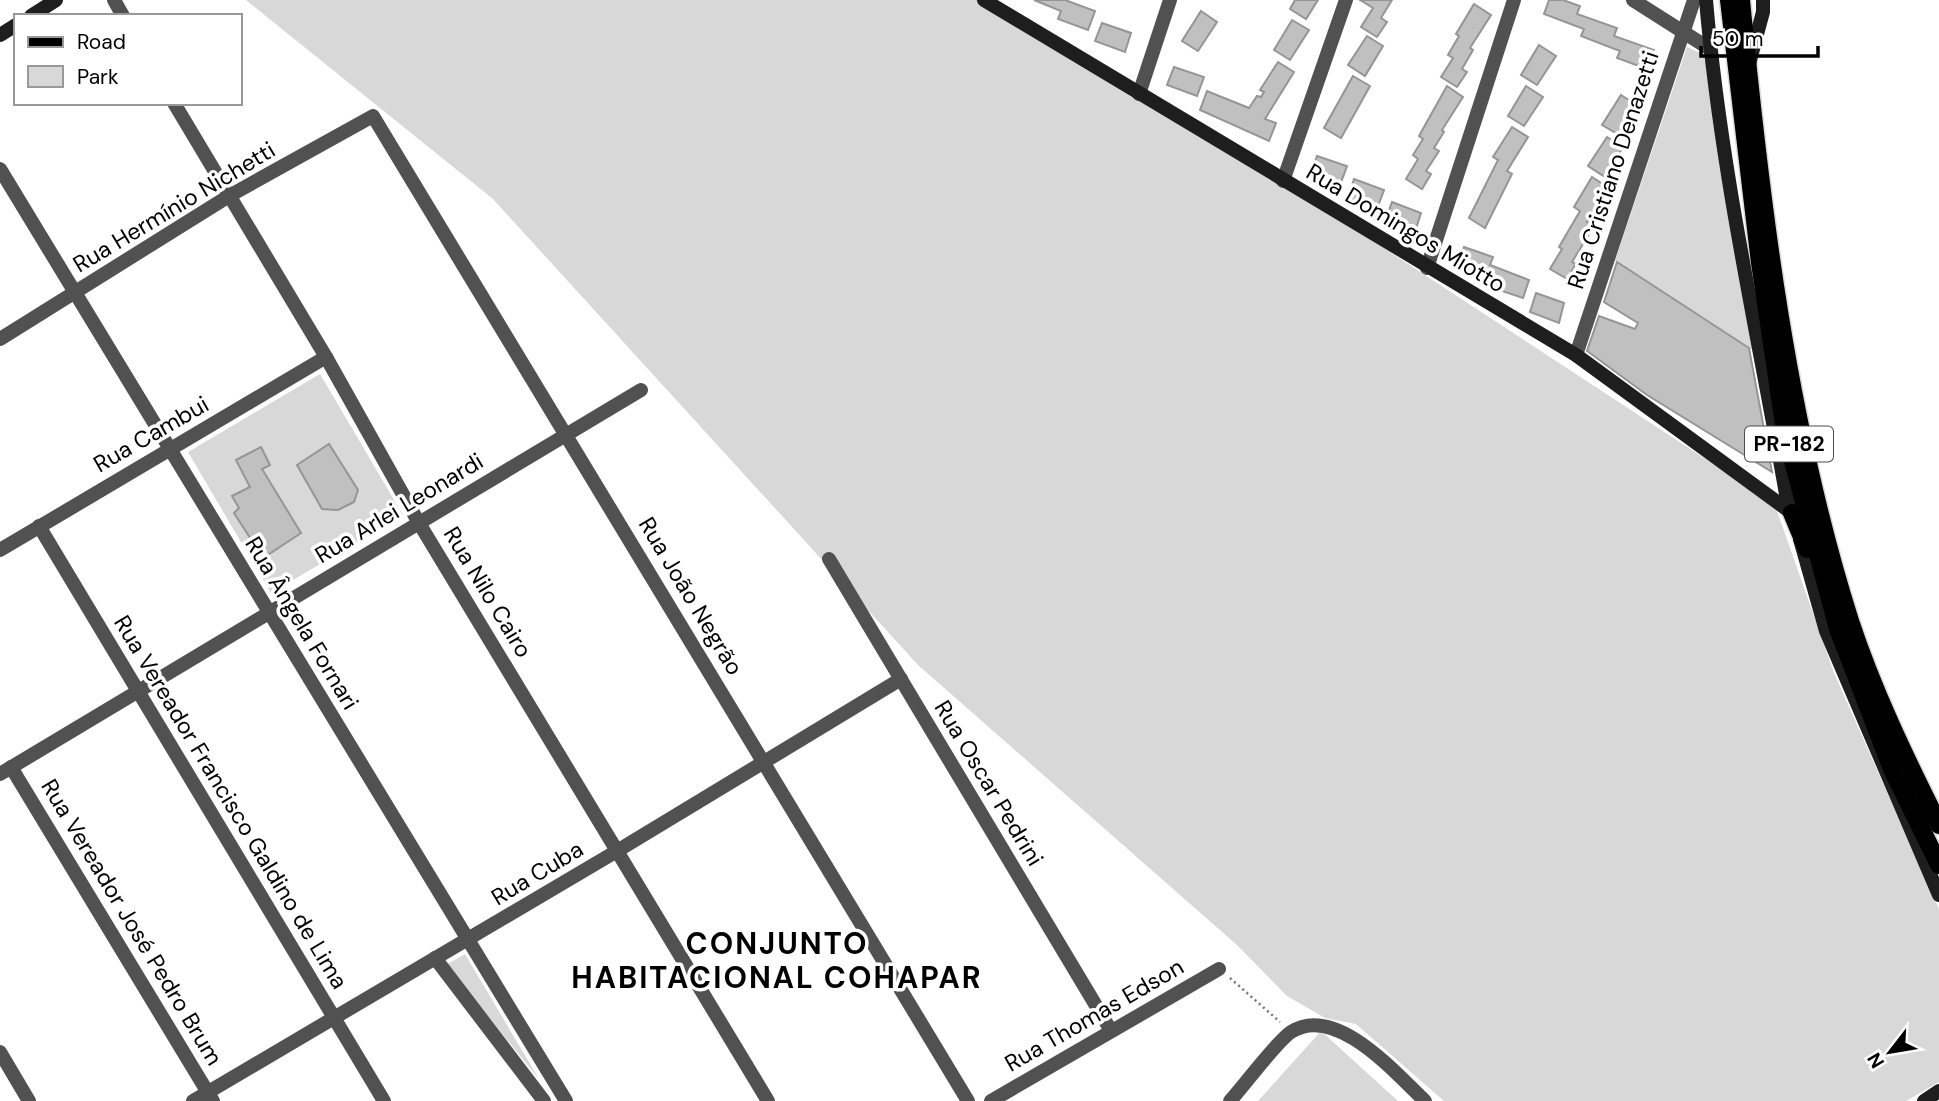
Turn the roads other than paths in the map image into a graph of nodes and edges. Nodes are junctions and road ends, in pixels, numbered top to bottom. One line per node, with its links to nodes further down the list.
1 (56, 0): 12 (street)
2 (1170, 0): 16 (street)
3 (1346, 0): 20 (street)
4 (1514, 0): 22 (street)
5 (1633, 0): 13 (street)
6 (1694, 0): 13 (street, Rua Cristiano Denazetti)
7 (1706, 0): 14 (street)
8 (1729, 0): 36 (main road, PR-182)
9 (1741, 0): 15 (main road, PR-182)
10 (1763, 0): 15 (street)
11 (991, 2): 16 (street, Rua Domingos Miotto)
12 (34, 14)
13 (1684, 32): 14 (street); 25 (street, Rua Cristiano Denazetti)
14 (1710, 49): 30 (street)
15 (1748, 68): 41 (main road, PR-182)
16 (1139, 94): 20 (street, Rua Domingos Miotto)
17 (175, 105): 21 (street, Rua Nilo Cairo)
18 (373, 117): 21 (street, Rua Hermínio Nichetti); 28 (street, Rua João Negrão)
19 (0, 169): 23 (street, Rua Ângela Fornari)
20 (1283, 181): 22 (street, Rua Domingos Miotto)
21 (229, 196): 23 (street, Rua Hermínio Nichetti); 26 (street, Rua Nilo Cairo)
22 (1427, 268): 25 (street, Rua Domingos Miotto)
23 (76, 294): 24 (street, Rua Hermínio Nichetti); 29 (street, Rua Ângela Fornari)
24 (0, 339)
25 (1576, 355): 30 (street, Rua Domingos Miotto)
26 (326, 358): 29 (street, Rua Cambui); 31 (street, Rua Nilo Cairo)
27 (641, 390): 28 (street, Rua Arlei Leonardi)
28 (566, 435): 31 (street, Rua Arlei Leonardi); 39 (street, Rua João Negrão)
29 (170, 449): 32 (street, Rua Cambui); 35 (street, Rua Ângela Fornari)
30 (1793, 513): 36 (main road); 44 (street)
31 (419, 523): 35 (street, Rua Arlei Leonardi); 42 (street, Rua Nilo Cairo)
32 (39, 526): 33 (street, Rua Cambui); 38 (street, Rua Vereador Francisco Galdino de Lima)
33 (0, 550)
34 (829, 559): 37 (street, Rua Oscar Pedrini)
35 (269, 612): 38 (street, Rua Arlei Leonardi); 45 (street, Rua Ângela Fornari)
36 (1838, 628): 43 (main road, PR-182)
37 (901, 679): 39 (street, Rua Cuba); 49 (street, Rua Oscar Pedrini)
38 (138, 691): 40 (street, Rua Arlei Leonardi); 48 (street, Rua Vereador Francisco Galdino de Lima)
39 (764, 760): 42 (street, Rua Cuba); 59 (street, Rua João Negrão)
40 (6, 771): 52 (street, Rua Vereador José Pedro Brum)
41 (1939, 825)
42 (617, 851): 45 (street, Rua Cuba); 58 (street, Rua Nilo Cairo)
43 (1939, 865)
44 (1939, 895)
45 (469, 939): 46 (street, Rua Cuba); 57 (street, Rua Ângela Fornari)
46 (435, 958): 48 (street, Rua Cuba); 56 (street)
47 (1219, 969): 49 (street, Rua Thomas Edson)
48 (334, 1018): 52 (street, Rua Cuba); 55 (street, Rua Vereador Francisco Galdino de Lima)
49 (1110, 1029): 60 (street, Rua Thomas Edson)
50 (0, 1052): 53 (street)
51 (1939, 1091): 63 (street)
52 (210, 1097): 54 (street, Rua Cuba)
53 (29, 1101)
54 (193, 1101)
55 (384, 1101)
56 (544, 1101)
57 (566, 1101)
58 (768, 1101)
59 (968, 1101)
60 (991, 1101)
61 (1230, 1101): 62 (street)
62 (1425, 1101)
63 (1924, 1101)

